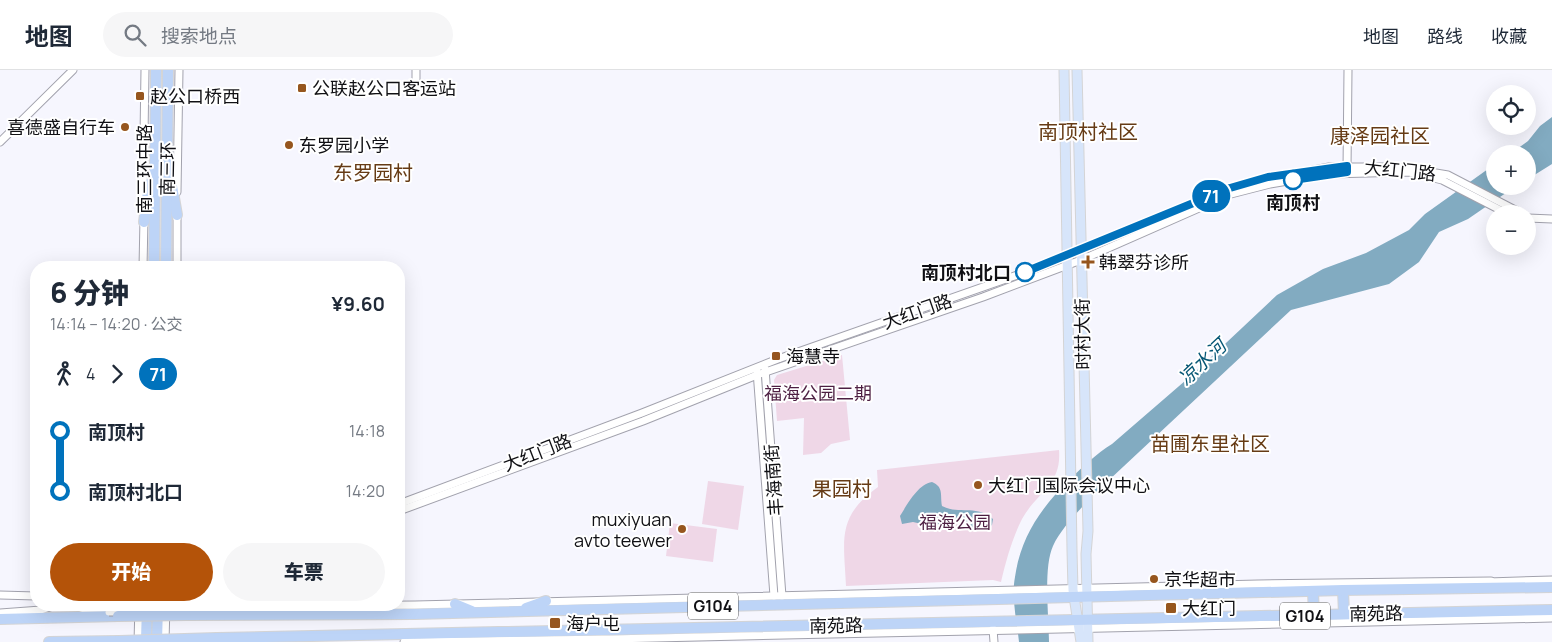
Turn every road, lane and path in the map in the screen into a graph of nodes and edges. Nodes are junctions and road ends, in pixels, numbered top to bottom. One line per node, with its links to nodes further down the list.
1 (73, 70): 11 (street)
2 (145, 70): 20 (street, 南三环中路)
3 (156, 70): 13 (highway, 南三环)
4 (168, 70): 12 (highway, 南三环)
5 (179, 70): 17 (street, 南三环中路)
6 (416, 70): 10 (street)
7 (1064, 70): 21 (main road, 时村大街)
8 (1077, 70): 22 (main road, 时村大街)
9 (1348, 70): 14 (street)
10 (416, 79)
11 (0, 142)
12 (168, 162): 17 (highway); 25 (highway, 南三环)
13 (154, 163): 20 (highway); 24 (highway, 南三环中路)
14 (1347, 169): 15 (street, 大红门路); 16 (street, 大红门路); 22 (street, 大红门路)
15 (1490, 205)
16 (1509, 205)
17 (177, 215): 26 (street, 南三环中路)
18 (1536, 218): 19 (street)
19 (1552, 219)
20 (144, 222): 23 (street, 南三环中路)
21 (1067, 255): 22 (street, 大红门路); 27 (main road, 时村大街); 28 (street, 大红门路)
22 (1081, 255): 27 (street, 大红门路); 38 (main road, 时村大街)
23 (143, 261)
24 (154, 261)
25 (166, 261)
26 (177, 261)
27 (1067, 265): 28 (street, 大红门路); 39 (main road, 时村大街)
28 (765, 368): 29 (street, 大红门路); 43 (street, 丰海南街)
29 (757, 372): 30 (street, 大红门路); 31 (street, 大红门路); 42 (street, 丰海南街)
30 (405, 502)
31 (405, 509)
32 (1552, 580): 33 (street)
33 (1491, 581): 35 (street); 38 (street)
34 (1552, 587): 35 (highway, 南苑路 / G104)
35 (1478, 588): 36 (highway, 南苑路 / G104)
36 (1343, 590): 37 (highway, 南苑路 / G104); 67 (highway)
37 (1314, 592): 38 (highway, 南苑路 / G104); 68 (highway)
38 (1086, 593): 39 (highway, 南苑路 / G104); 73 (main road, 时村大街)
39 (1074, 594): 44 (highway, 南苑路 / G104); 73 (main road, 时村大街)
40 (0, 595): 41 (street)
41 (30, 596)
42 (774, 596): 43 (street); 45 (street)
43 (782, 596): 44 (street)
44 (924, 596): 50 (highway, 南苑路 / G104)
45 (714, 598): 46 (street); 50 (highway)
46 (673, 599): 47 (street); 51 (highway)
47 (546, 601): 49 (street); 63 (highway)
48 (405, 604): 49 (street)
49 (455, 604): 65 (highway)
50 (729, 606): 51 (highway, 南苑路 / G104)
51 (690, 607): 63 (highway, 南苑路 / G104)
52 (1552, 610): 67 (highway, 南苑路 / G104)
53 (30, 611): 64 (street)
54 (90, 611): 61 (street)
55 (139, 611): 84 (street)
56 (147, 611): 85 (highway)
57 (158, 611): 86 (highway)
58 (166, 611): 87 (street)
59 (190, 611): 62 (street)
60 (287, 611): 69 (highway)
61 (93, 612): 66 (street)
62 (182, 612): 66 (highway, G104, bridge); 69 (highway, 南苑路 / G104)
63 (518, 612): 65 (highway, 南苑路 / G104)
64 (0, 613)
65 (475, 613): 69 (highway, 南苑路 / G104)
66 (114, 614): 71 (highway, G104)
67 (1344, 614): 68 (highway, 南苑路 / G104)
68 (1314, 615): 73 (highway, 南苑路 / G104)
69 (308, 616)
70 (1552, 618): 73 (street)
71 (0, 619)
72 (940, 622): 74 (highway, 南苑路 / G104); 77 (highway); 78 (highway, 南苑路 / G104)
73 (1083, 624): 75 (highway, 南苑路 / G104); 91 (main road); 92 (main road)
74 (981, 625): 75 (highway, 南苑路 / G104); 76 (street); 77 (street)
75 (1011, 625): 76 (street)
76 (993, 629): 90 (street)
77 (955, 630): 80 (street)
78 (317, 634): 81 (highway, 南苑路 / G104); 88 (highway)
79 (775, 638): 80 (street); 89 (street)
80 (784, 638)
81 (213, 640): 82 (highway, 南苑路 / G104, bridge)
82 (119, 641): 83 (highway, G104)
83 (49, 642)
84 (138, 642)
85 (146, 642)
86 (157, 642)
87 (165, 642)
88 (294, 642)
89 (404, 642)
90 (994, 642)
91 (1081, 642)
92 (1088, 642)

